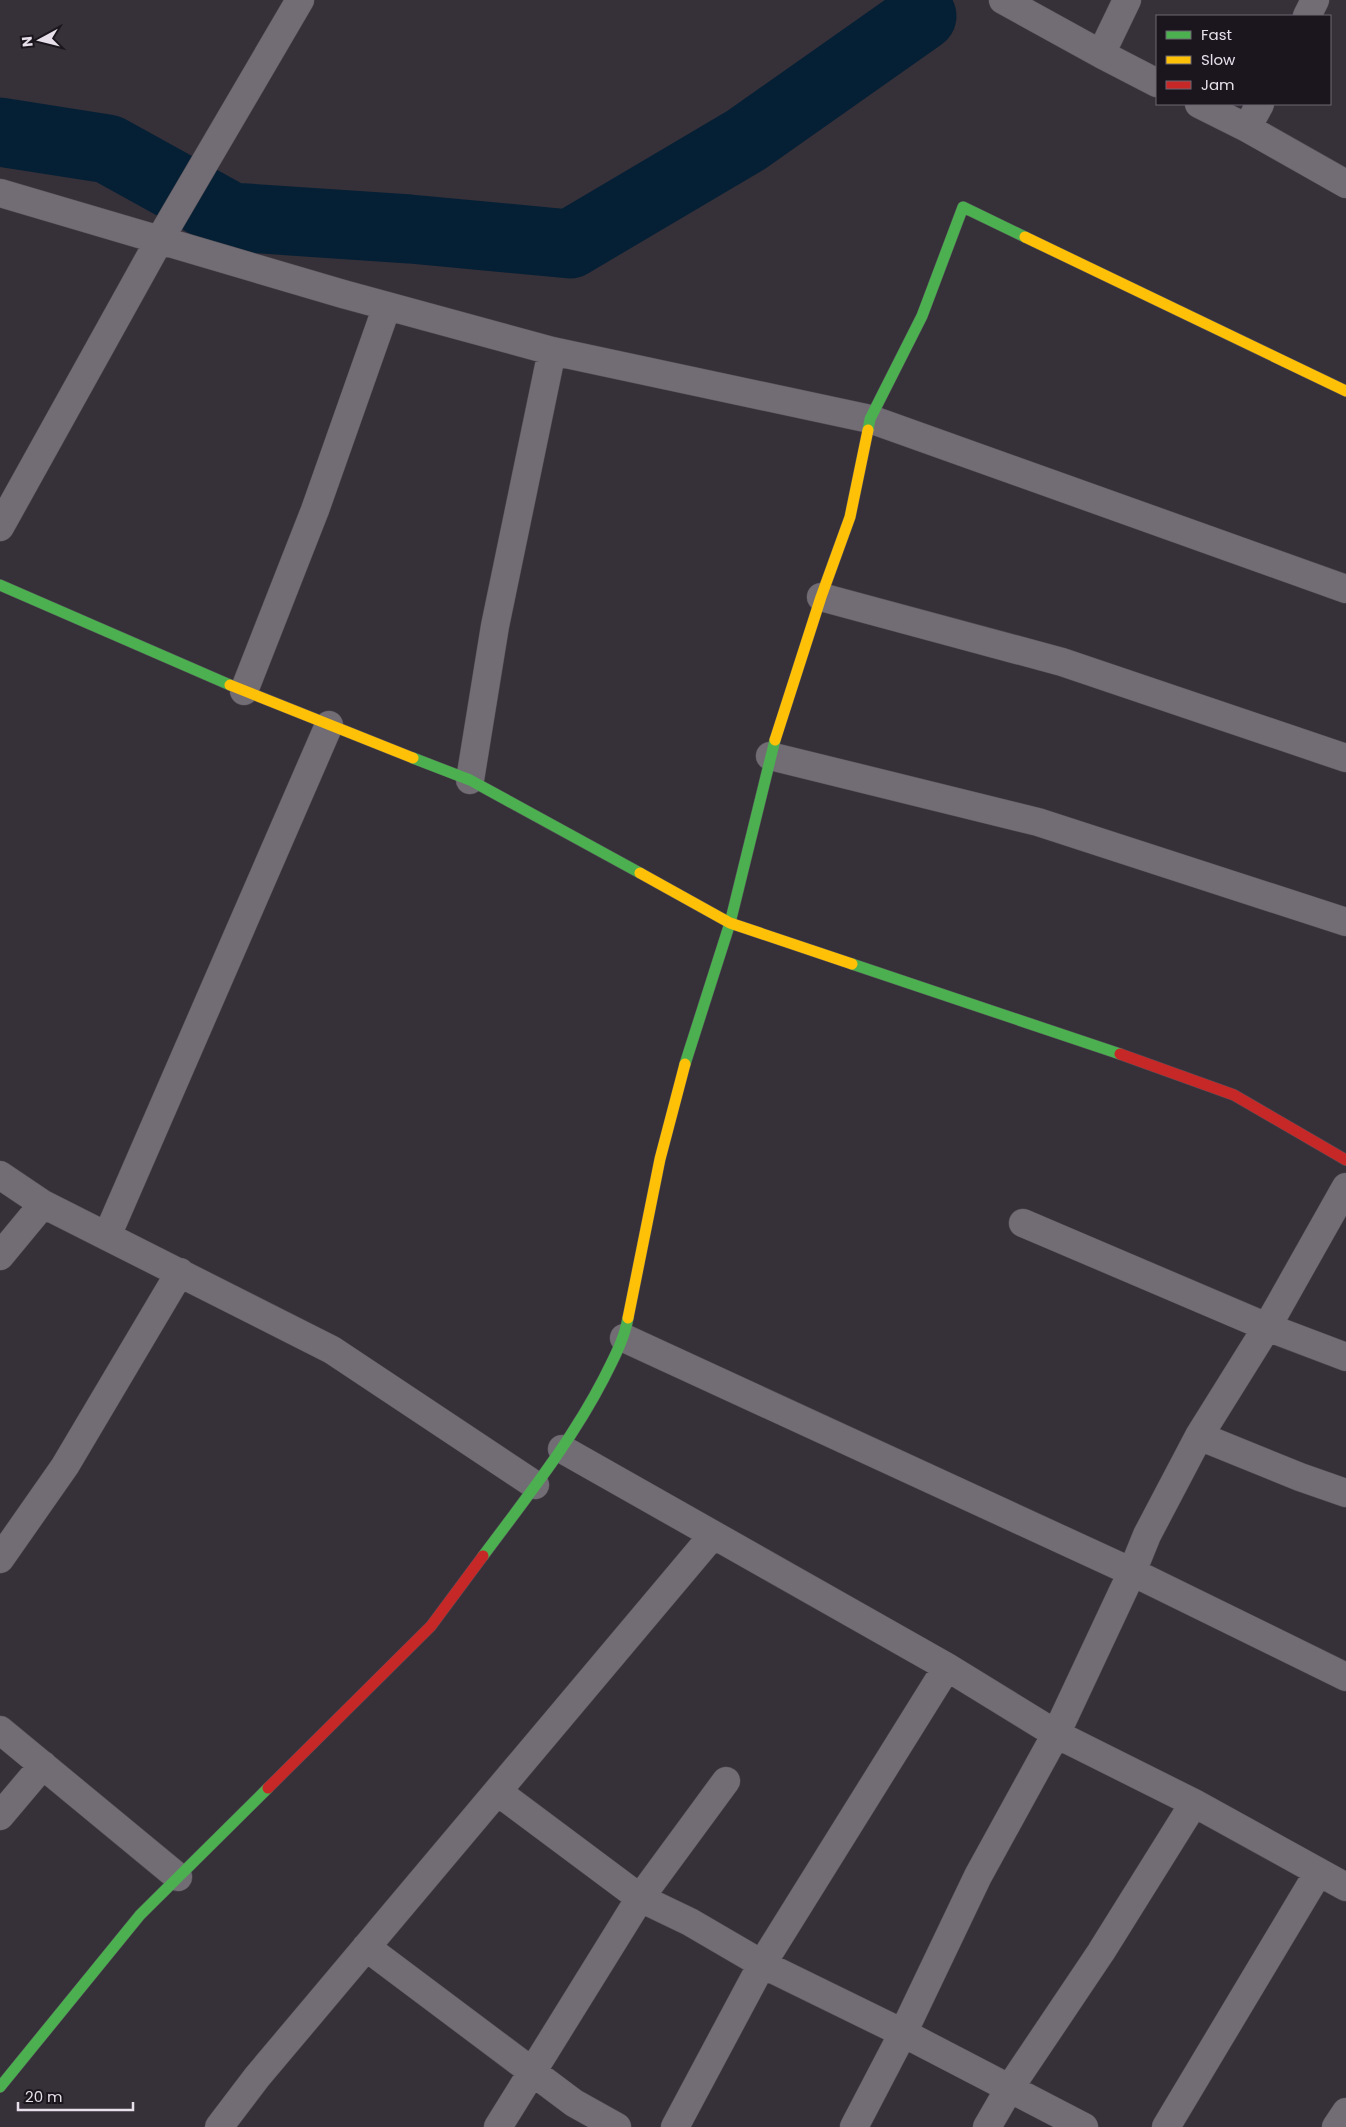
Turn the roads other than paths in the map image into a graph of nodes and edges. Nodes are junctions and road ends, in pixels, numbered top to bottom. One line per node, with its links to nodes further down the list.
1 (300, 0): 13 (street)
2 (1003, 0): 6 (street)
3 (1127, 0): 6 (street)
4 (1315, 0): 5 (street)
5 (1307, 15)
6 (1101, 54): 7 (street)
7 (1156, 82)
8 (1201, 105): 10 (street)
9 (1259, 105): 10 (street)
10 (1247, 128): 11 (street)
11 (1346, 184)
12 (0, 193): 13 (street)
13 (160, 239): 14 (street); 18 (street)
14 (387, 306): 15 (street); 22 (street)
15 (552, 351): 17 (street); 26 (street)
16 (1346, 391): 17 (street)
17 (870, 419): 20 (street); 21 (street)
18 (0, 527)
19 (0, 585): 22 (street)
20 (1346, 589)
21 (821, 597): 24 (street); 25 (street)
22 (244, 691): 23 (street)
23 (330, 725): 26 (street); 34 (street)
24 (770, 756): 27 (street); 28 (street)
25 (1346, 758)
26 (470, 780): 28 (street)
27 (1346, 922)
28 (730, 923): 29 (street); 38 (street)
29 (1346, 1160)
30 (0, 1175): 32 (street)
31 (1346, 1187): 37 (street)
32 (43, 1204): 34 (street); 35 (street)
33 (1023, 1223): 37 (street)
34 (107, 1236): 36 (street)
35 (0, 1256)
36 (180, 1272): 42 (street); 45 (street)
37 (1267, 1327): 39 (street); 40 (street)
38 (624, 1338): 41 (street); 46 (street)
39 (1346, 1357)
40 (1199, 1436): 43 (street); 46 (street)
41 (562, 1449): 42 (street); 44 (street)
42 (535, 1485): 57 (street)
43 (1346, 1493)
44 (713, 1535): 47 (street); 53 (street)
45 (0, 1559)
46 (1132, 1572): 48 (street); 50 (street)
47 (947, 1667): 50 (street); 61 (street)
48 (1346, 1677)
49 (0, 1730): 51 (street)
50 (1056, 1734): 54 (street); 62 (street)
51 (44, 1765): 55 (street); 57 (street)
52 (726, 1781): 59 (street)
53 (498, 1792): 59 (street); 60 (street)
54 (1194, 1804): 56 (street); 65 (street)
55 (0, 1816)
56 (1318, 1872): 58 (street); 74 (street)
57 (178, 1877): 64 (street)
58 (1346, 1887)
59 (640, 1898): 61 (street); 63 (street)
60 (366, 1947): 63 (street); 67 (street)
61 (762, 1964): 62 (street); 70 (street)
62 (903, 2033): 65 (street); 71 (street)
63 (532, 2072): 68 (street); 69 (street)
64 (0, 2087)
65 (1010, 2089): 72 (street); 73 (street)
66 (1346, 2112): 75 (street)
67 (219, 2127)
68 (498, 2127)
69 (617, 2127)
70 (676, 2127)
71 (854, 2127)
72 (987, 2127)
73 (1084, 2127)
74 (1166, 2127)
75 (1336, 2127)

